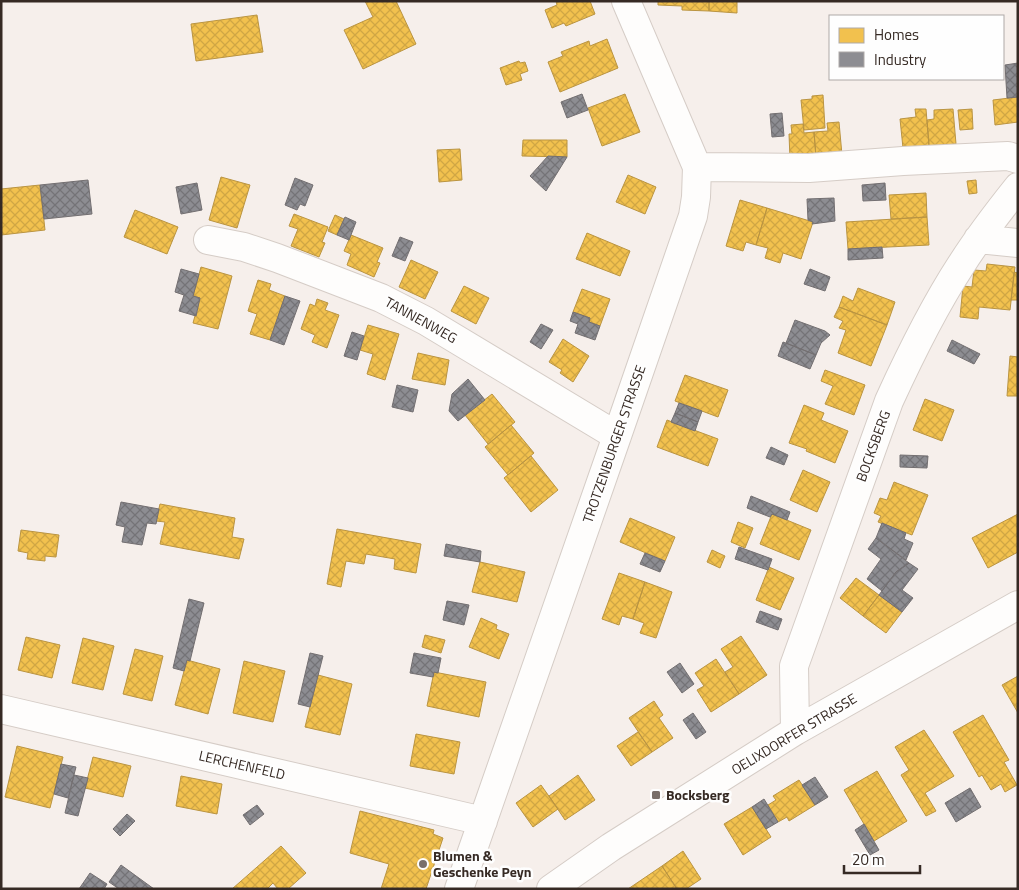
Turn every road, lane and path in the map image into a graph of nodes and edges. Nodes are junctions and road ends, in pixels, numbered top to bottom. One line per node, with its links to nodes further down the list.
1 (626, 1): 3 (street, TROTZENBURGER STRASSE)
2 (1018, 159): 3 (street)
3 (697, 167): 8 (street, TROTZENBURGER STRASSE)
4 (1018, 187): 5 (street, BOCKSBERG)
5 (978, 239): 7 (street); 11 (street, BOCKSBERG)
6 (208, 240): 8 (street, TANNENWEG)
7 (1018, 243)
8 (617, 436): 12 (street, TROTZENBURGER STRASSE)
9 (1018, 605): 11 (street, OELIXDORFER STRASSE)
10 (1, 709): 12 (street, LERCHENFELD)
11 (795, 731): 14 (street, OELIXDORFER STRASSE)
12 (483, 821): 13 (street, TROTZENBURGER STRASSE)
13 (459, 889)
14 (551, 889)

